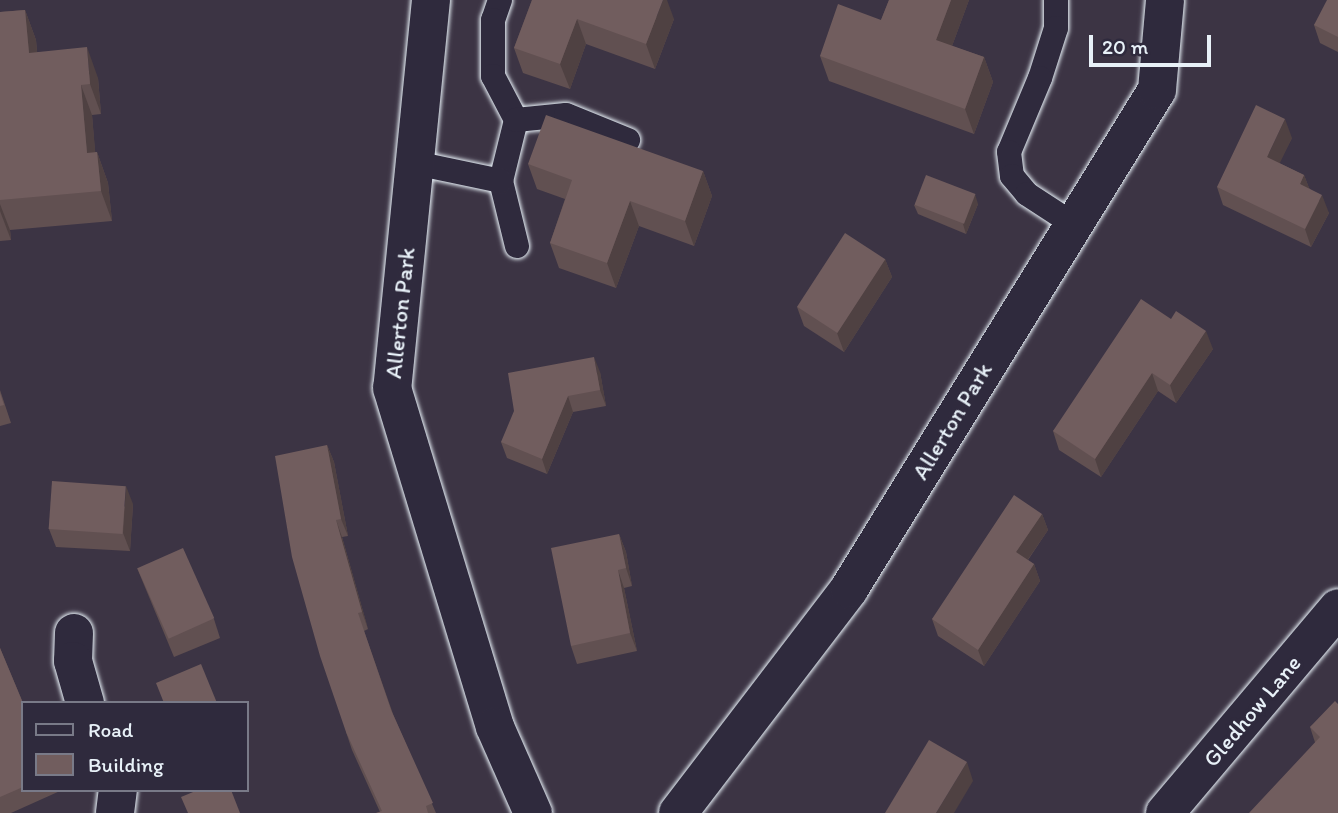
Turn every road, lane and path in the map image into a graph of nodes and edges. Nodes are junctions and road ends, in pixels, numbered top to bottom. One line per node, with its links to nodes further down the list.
1 (431, 0): 7 (street, Allerton Park)
2 (500, 0): 5 (lane)
3 (1056, 0): 9 (lane)
4 (1165, 0): 9 (street, Allerton Park)
5 (516, 120): 6 (lane); 8 (lane)
6 (628, 140)
7 (415, 163): 8 (lane); 16 (street, Allerton Park)
8 (501, 181): 10 (lane)
9 (1073, 224): 17 (street, Allerton Park)
10 (517, 246)
11 (1338, 608): 18 (street, Gledhow Lane)
12 (74, 633): 13 (street)
13 (84, 701)
14 (118, 792): 15 (street)
15 (115, 813)
16 (533, 813)
17 (678, 813)
18 (1165, 813)

